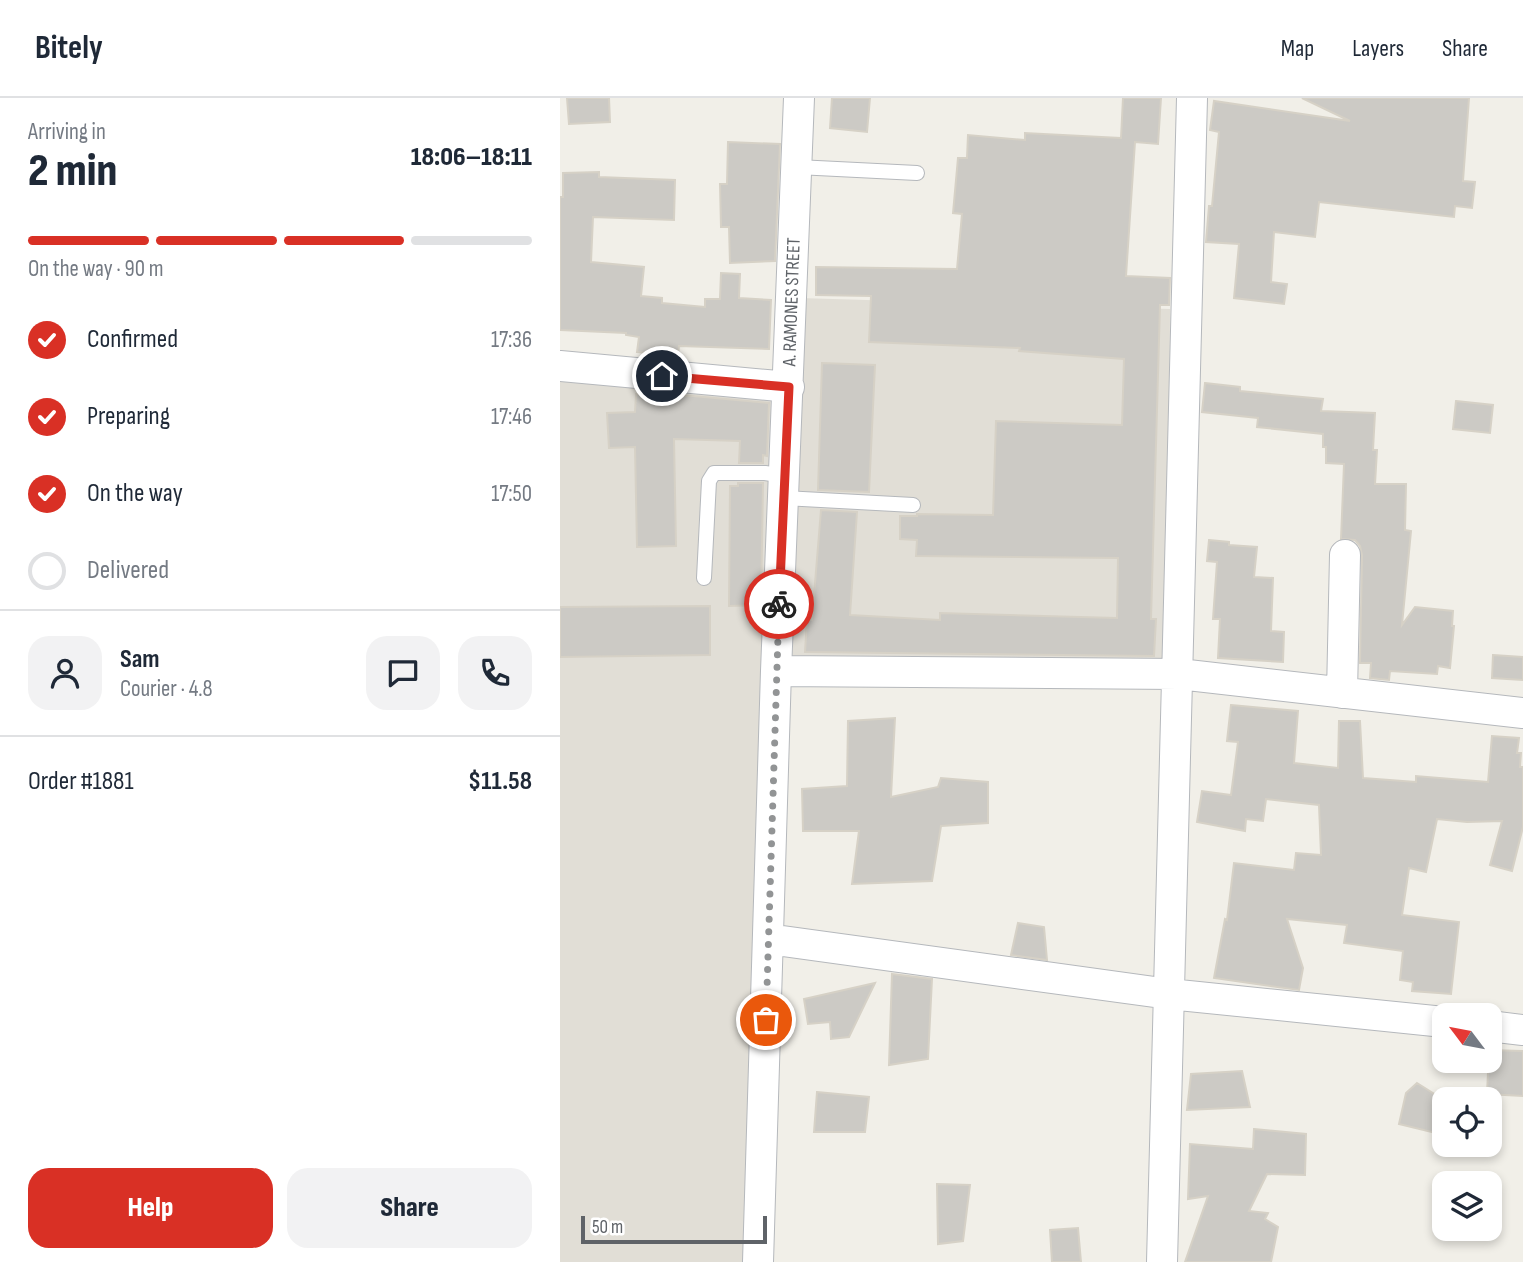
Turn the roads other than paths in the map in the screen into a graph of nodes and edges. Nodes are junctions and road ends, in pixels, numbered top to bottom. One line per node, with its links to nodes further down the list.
1 (799, 98): 3 (street, A. RAMONES STREET)
2 (1192, 98): 12 (street)
3 (797, 167): 4 (lane); 6 (street, A. RAMONES STREET)
4 (916, 173)
5 (560, 366): 6 (street)
6 (789, 387): 7 (street, A. RAMONES STREET)
7 (785, 487): 8 (lane); 10 (lane); 11 (street, A. RAMONES STREET)
8 (913, 505)
9 (1345, 555): 13 (street)
10 (704, 578)
11 (776, 671): 12 (street); 15 (street, A. RAMONES STREET)
12 (1178, 674): 13 (street); 16 (street)
13 (1342, 693): 14 (street)
14 (1523, 713)
15 (768, 939): 16 (street); 20 (street, A. RAMONES STREET)
16 (1169, 994): 17 (street); 21 (street)
17 (1432, 1021)
18 (1502, 1028): 19 (street)
19 (1523, 1030)
20 (758, 1262)
21 (1162, 1262)

